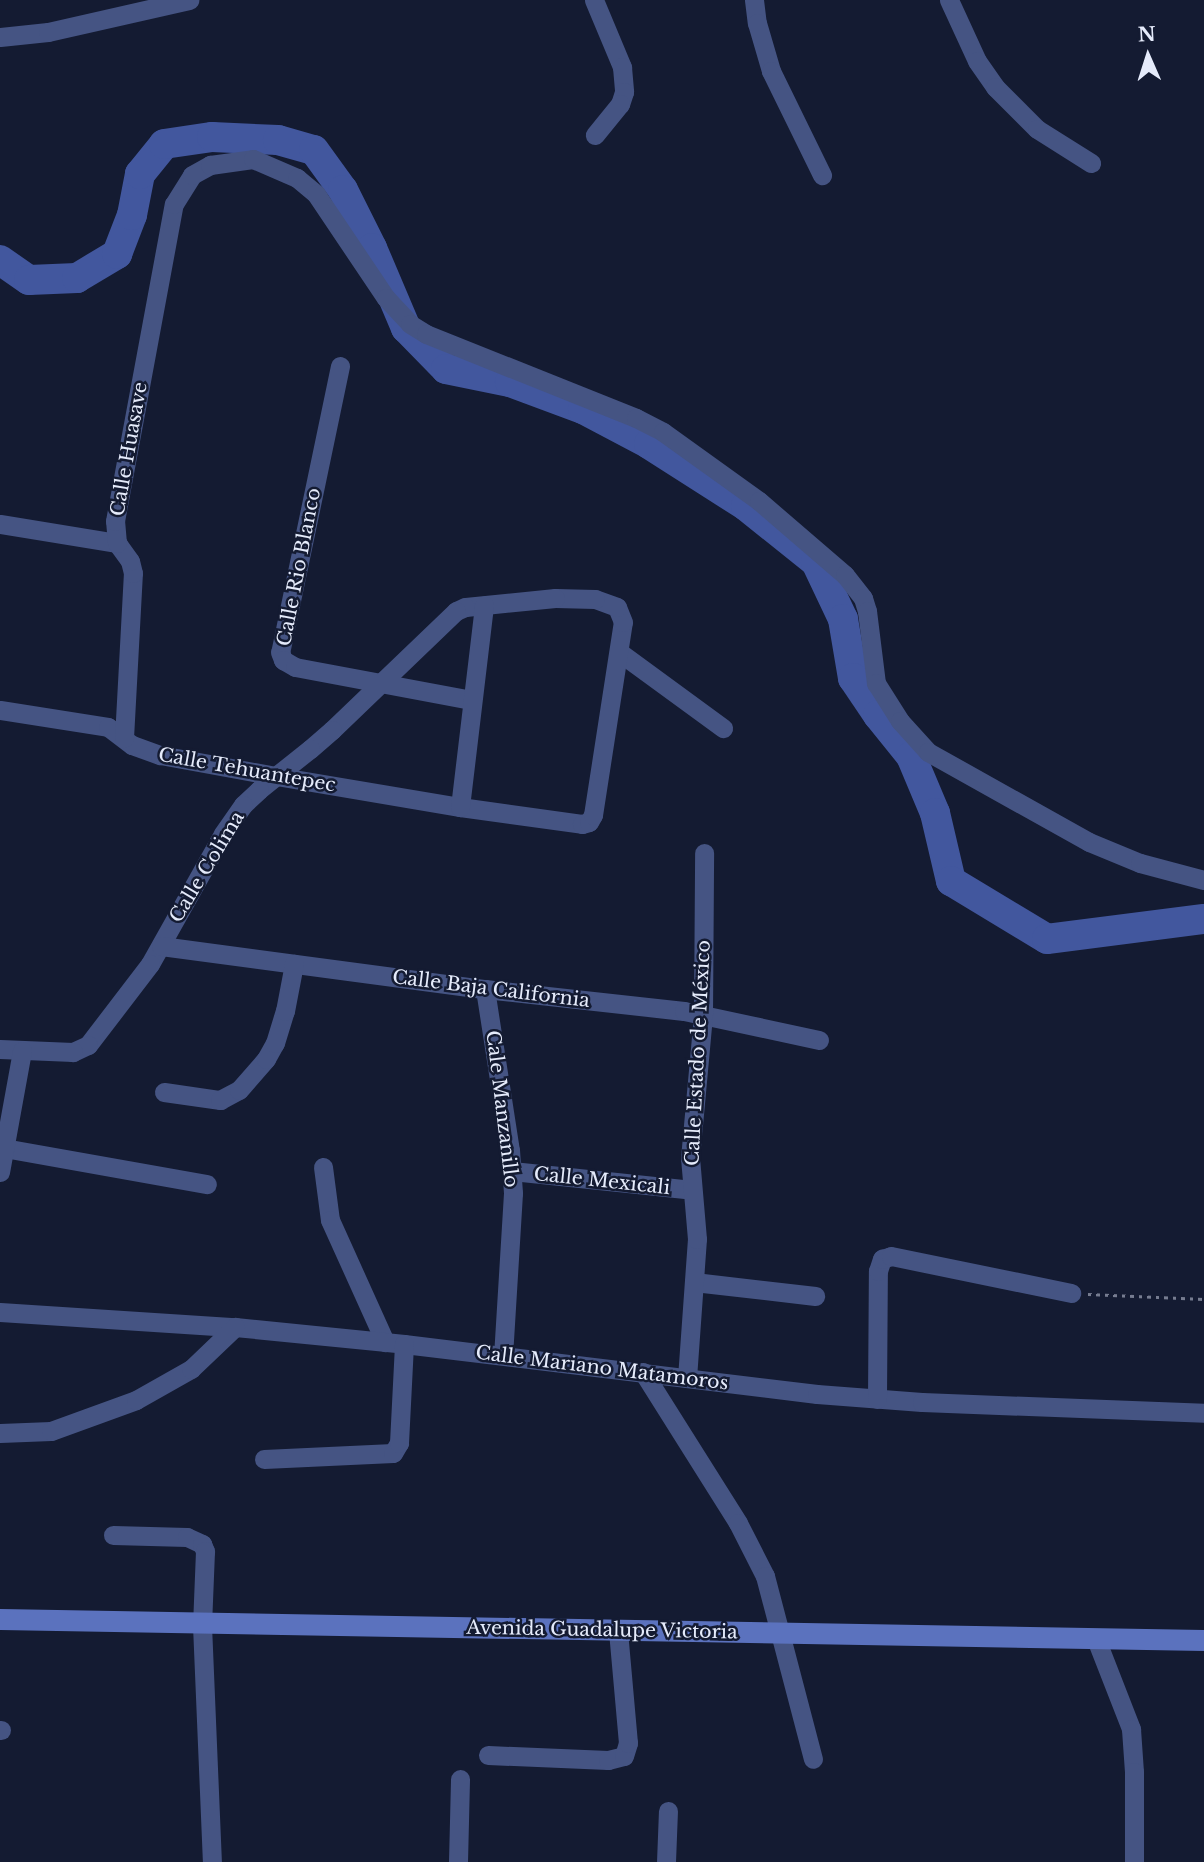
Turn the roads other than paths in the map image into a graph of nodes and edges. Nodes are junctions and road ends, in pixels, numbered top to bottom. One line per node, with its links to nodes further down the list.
1 (189, 0): 5 (street)
2 (594, 0): 6 (street)
3 (754, 0): 8 (street)
4 (949, 0): 7 (street)
5 (0, 37)
6 (595, 135)
7 (1091, 163)
8 (822, 175)
9 (341, 366): 14 (street, Calle Rio Blanco)
10 (0, 524): 11 (street)
11 (117, 544): 18 (street, Calle Huasave); 22 (street, Calle Huasave)
12 (484, 605): 13 (street); 14 (street, Calle Colima); 15 (street)
13 (619, 652): 17 (street); 20 (street)
14 (380, 684): 15 (street, Calle Rio Blanco); 19 (street, Calle Colima)
15 (472, 700): 20 (street)
16 (0, 710): 18 (street, Calle Tehuantepec)
17 (723, 728)
18 (124, 738): 19 (street, Calle Tehuantepec)
19 (276, 776): 20 (street, Calle Tehuantepec); 23 (street, Calle Colima)
20 (460, 807)
21 (704, 853): 26 (street, Calle Estado de México)
22 (1204, 880)
23 (160, 946): 24 (street, Calle Baja California); 29 (street, Calle Colima)
24 (294, 964): 25 (street, Calle Baja California); 30 (street)
25 (485, 989): 26 (street, Calle Baja California); 33 (street, Cale Manzanillo)
26 (703, 1014): 27 (street, Calle Baja California); 36 (street, Calle Estado de México)
27 (820, 1040)
28 (0, 1049): 29 (street, Calle Colima)
29 (23, 1051): 31 (street)
30 (163, 1092)
31 (4, 1148): 34 (street); 35 (street)
32 (323, 1167): 42 (street)
33 (512, 1171): 36 (street, Calle Mexicali); 43 (street, Cale Manzanillo)
34 (0, 1172)
35 (206, 1184)
36 (692, 1190): 37 (street, Calle Estado de México)
37 (694, 1282): 39 (street); 45 (street, Calle Estado de México)
38 (1071, 1293): 46 (street)
39 (815, 1296)
40 (0, 1312): 41 (street, Calle Mariano Matamoros)
41 (235, 1327): 42 (street, Calle Mariano Matamoros); 48 (street)
42 (394, 1343): 43 (street, Calle Mariano Matamoros); 49 (street)
43 (503, 1355): 44 (street, Calle Mariano Matamoros)
44 (643, 1372): 45 (street, Calle Mariano Matamoros); 54 (street)
45 (687, 1378): 46 (street, Calle Mariano Matamoros)
46 (877, 1399): 47 (street, Calle Mariano Matamoros)
47 (1204, 1413)
48 (0, 1433)
49 (264, 1459)
50 (113, 1535): 52 (street)
51 (0, 1619): 52 (main road, Avenida Guadalupe Victoria)
52 (202, 1625): 53 (main road, Avenida Guadalupe Victoria); 61 (street)
53 (618, 1630): 54 (main road, Avenida Guadalupe Victoria); 57 (street)
54 (781, 1633): 55 (main road, Avenida Guadalupe Victoria); 58 (street)
55 (1096, 1639): 56 (main road, Avenida Guadalupe Victoria); 64 (street)
56 (1204, 1640)
57 (488, 1755)
58 (813, 1759)
59 (460, 1779): 62 (street)
60 (668, 1811): 63 (street)
61 (212, 1862)
62 (458, 1862)
63 (666, 1862)
64 (1134, 1862)

